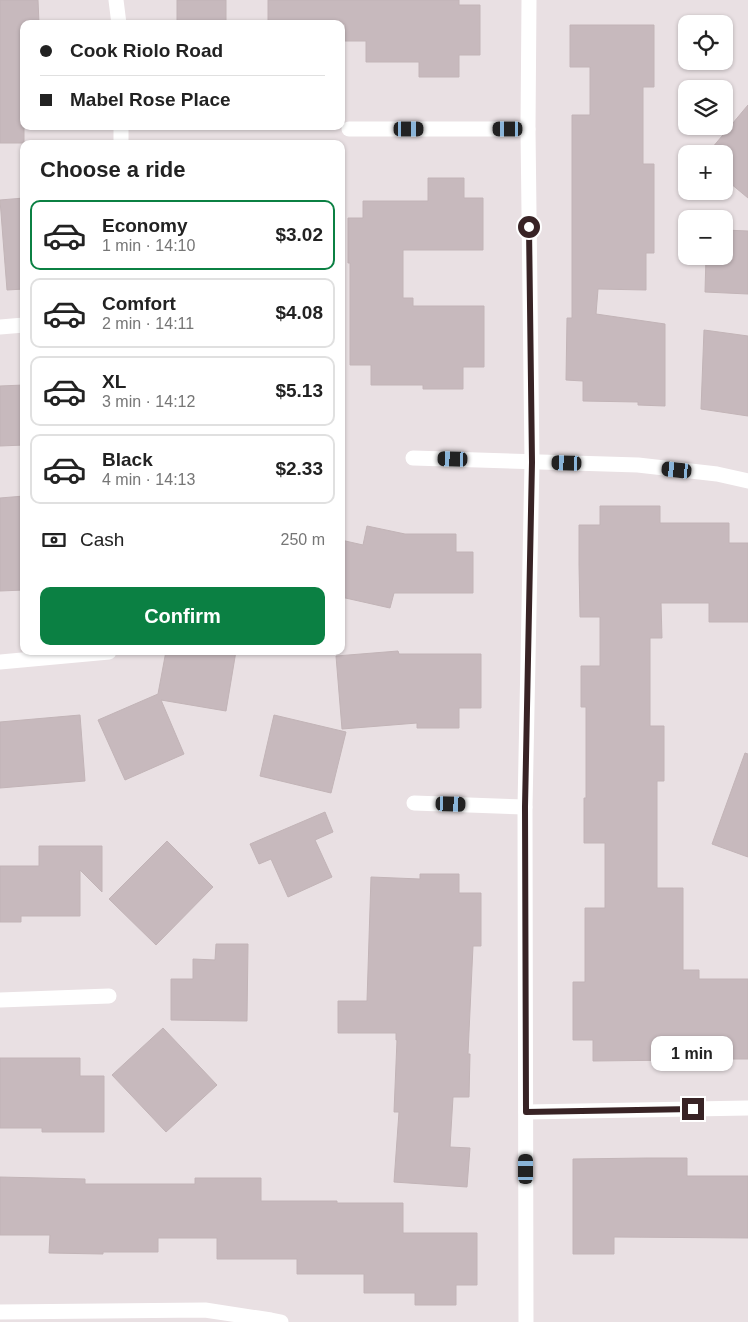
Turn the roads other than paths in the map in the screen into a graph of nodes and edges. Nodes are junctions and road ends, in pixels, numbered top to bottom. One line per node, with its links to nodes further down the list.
1 (116, 0): 3 (street)
2 (529, 0): 5 (street)
3 (118, 20)
4 (349, 129): 5 (street)
5 (528, 129): 9 (street)
6 (20, 325): 7 (street)
7 (0, 327)
8 (413, 458): 9 (street)
9 (532, 462): 10 (street); 14 (street)
10 (748, 481)
11 (76, 655): 12 (street)
12 (0, 662)
13 (414, 803): 14 (street)
14 (525, 807): 18 (street)
15 (108, 996): 16 (street)
16 (0, 1000)
17 (748, 1108): 18 (street)
18 (526, 1112): 22 (street)
19 (0, 1312): 20 (street)
20 (130, 1316): 21 (street)
21 (280, 1322)
22 (526, 1322)

